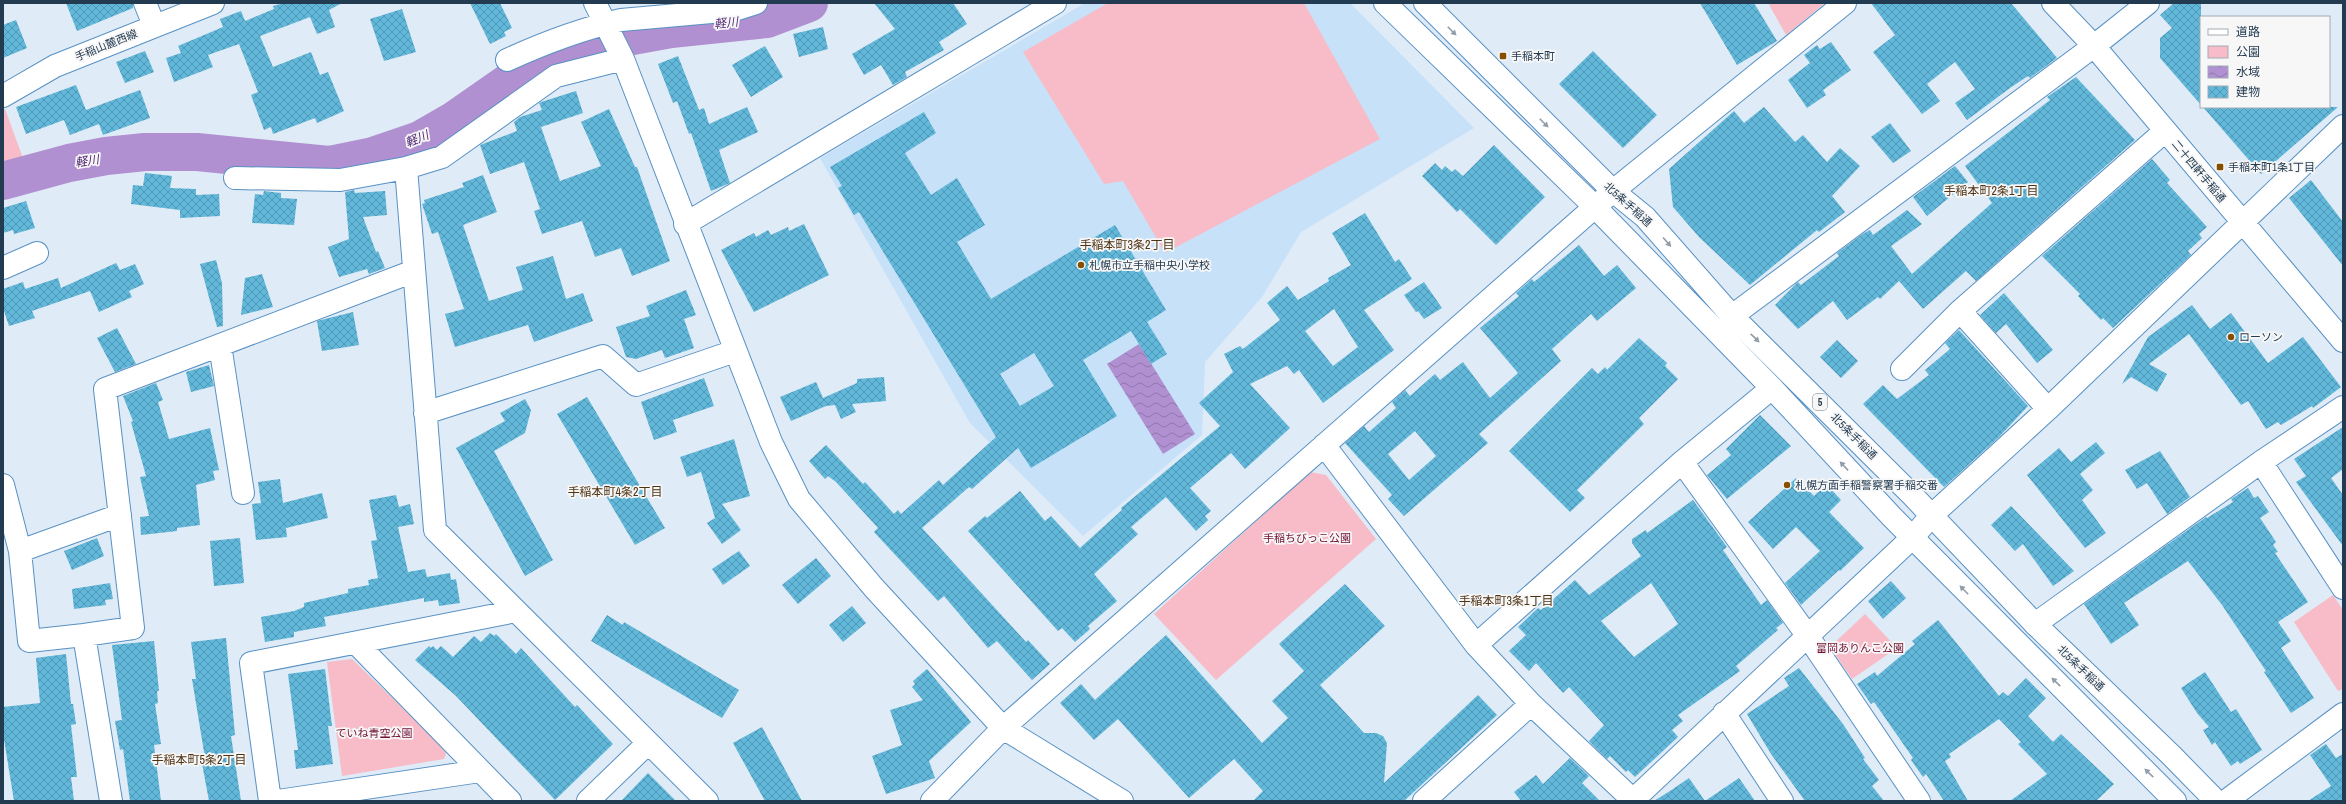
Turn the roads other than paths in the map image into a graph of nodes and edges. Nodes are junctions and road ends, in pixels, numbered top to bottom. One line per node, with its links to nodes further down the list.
1 (145, 3): 12 (main road)
2 (213, 3): 12 (main road, 手稲山麓西線)
3 (595, 3): 11 (main road)
4 (756, 3): 11 (main road)
5 (1055, 3): 24 (main road)
6 (1385, 3): 22 (main road, 5)
7 (1425, 3): 21 (main road, 北5条手稲通 / 5, one-way to 21)
8 (1845, 3): 21 (main road)
9 (2053, 3): 13 (main road, 二十四軒手稲通)
10 (2148, 3): 13 (main road)
11 (605, 24): 14 (main road); 15 (main road)
12 (154, 25): 16 (main road, 手稲山麓西線)
13 (2094, 46): 18 (main road, 二十四軒手稲通); 29 (main road)
14 (623, 59): 19 (main road); 24 (main road)
15 (507, 60)
16 (3, 96)
17 (2343, 126): 23 (main road)
18 (2166, 131): 23 (main road, 二十四軒手稲通); 28 (main road)
19 (406, 168): 20 (main road); 27 (main road)
20 (235, 178)
21 (1613, 191): 22 (main road); 29 (main road, 北5条手稲通 / 5, one-way to 29)
22 (1595, 207): 34 (main road, 5); 38 (main road)
23 (2242, 223): 30 (main road, 二十四軒手稲通); 36 (main road)
24 (685, 224): 32 (main road)
25 (37, 253): 26 (main road)
26 (3, 268)
27 (414, 271): 31 (main road); 37 (main road)
28 (1960, 311): 33 (main road); 36 (main road)
29 (1732, 316): 44 (main road, 北5条手稲通 / 5, one-way to 44)
30 (2343, 341)
31 (220, 345): 42 (main road); 43 (main road)
32 (735, 351): 37 (main road); 57 (main road)
33 (1902, 369)
34 (1772, 388): 39 (main road); 45 (main road, 5, one-way to 34)
35 (2343, 407): 40 (main road)
36 (2048, 409): 44 (main road)
37 (425, 414): 48 (main road)
38 (1324, 445): 53 (main road); 57 (main road)
39 (1682, 462): 51 (main road); 53 (main road)
40 (2261, 462): 47 (main road); 49 (main road)
41 (3, 485): 46 (main road)
42 (243, 493)
43 (120, 515): 46 (main road); 50 (main road)
44 (1931, 516): 45 (main road); 49 (main road, 北5条手稲通 / 5)
45 (1913, 537): 51 (main road); 72 (main road, 5, one-way to 45)
46 (20, 551): 50 (main road)
47 (2343, 588)
48 (516, 611): 52 (main road); 58 (main road)
49 (2035, 624): 73 (main road, 北5条手稲通 / 5)
50 (84, 635): 61 (main road)
51 (1807, 635): 55 (main road); 71 (main road)
52 (356, 643): 59 (main road); 62 (main road)
53 (1476, 645): 54 (main road)
54 (1531, 704): 60 (main road); 69 (main road)
55 (1724, 713): 60 (main road); 70 (main road)
56 (2343, 714): 74 (main road)
57 (1003, 728): 67 (main road); 68 (main road)
58 (648, 743): 65 (main road); 66 (main road)
59 (480, 771): 63 (main road); 64 (main road)
60 (1633, 800)
61 (111, 801)
62 (270, 801)
63 (278, 801)
64 (510, 801)
65 (588, 801)
66 (707, 801)
67 (932, 801)
68 (1122, 801)
69 (1424, 801)
70 (1782, 801)
71 (1919, 801)
72 (2175, 801)
73 (2216, 801)
74 (2226, 801)

